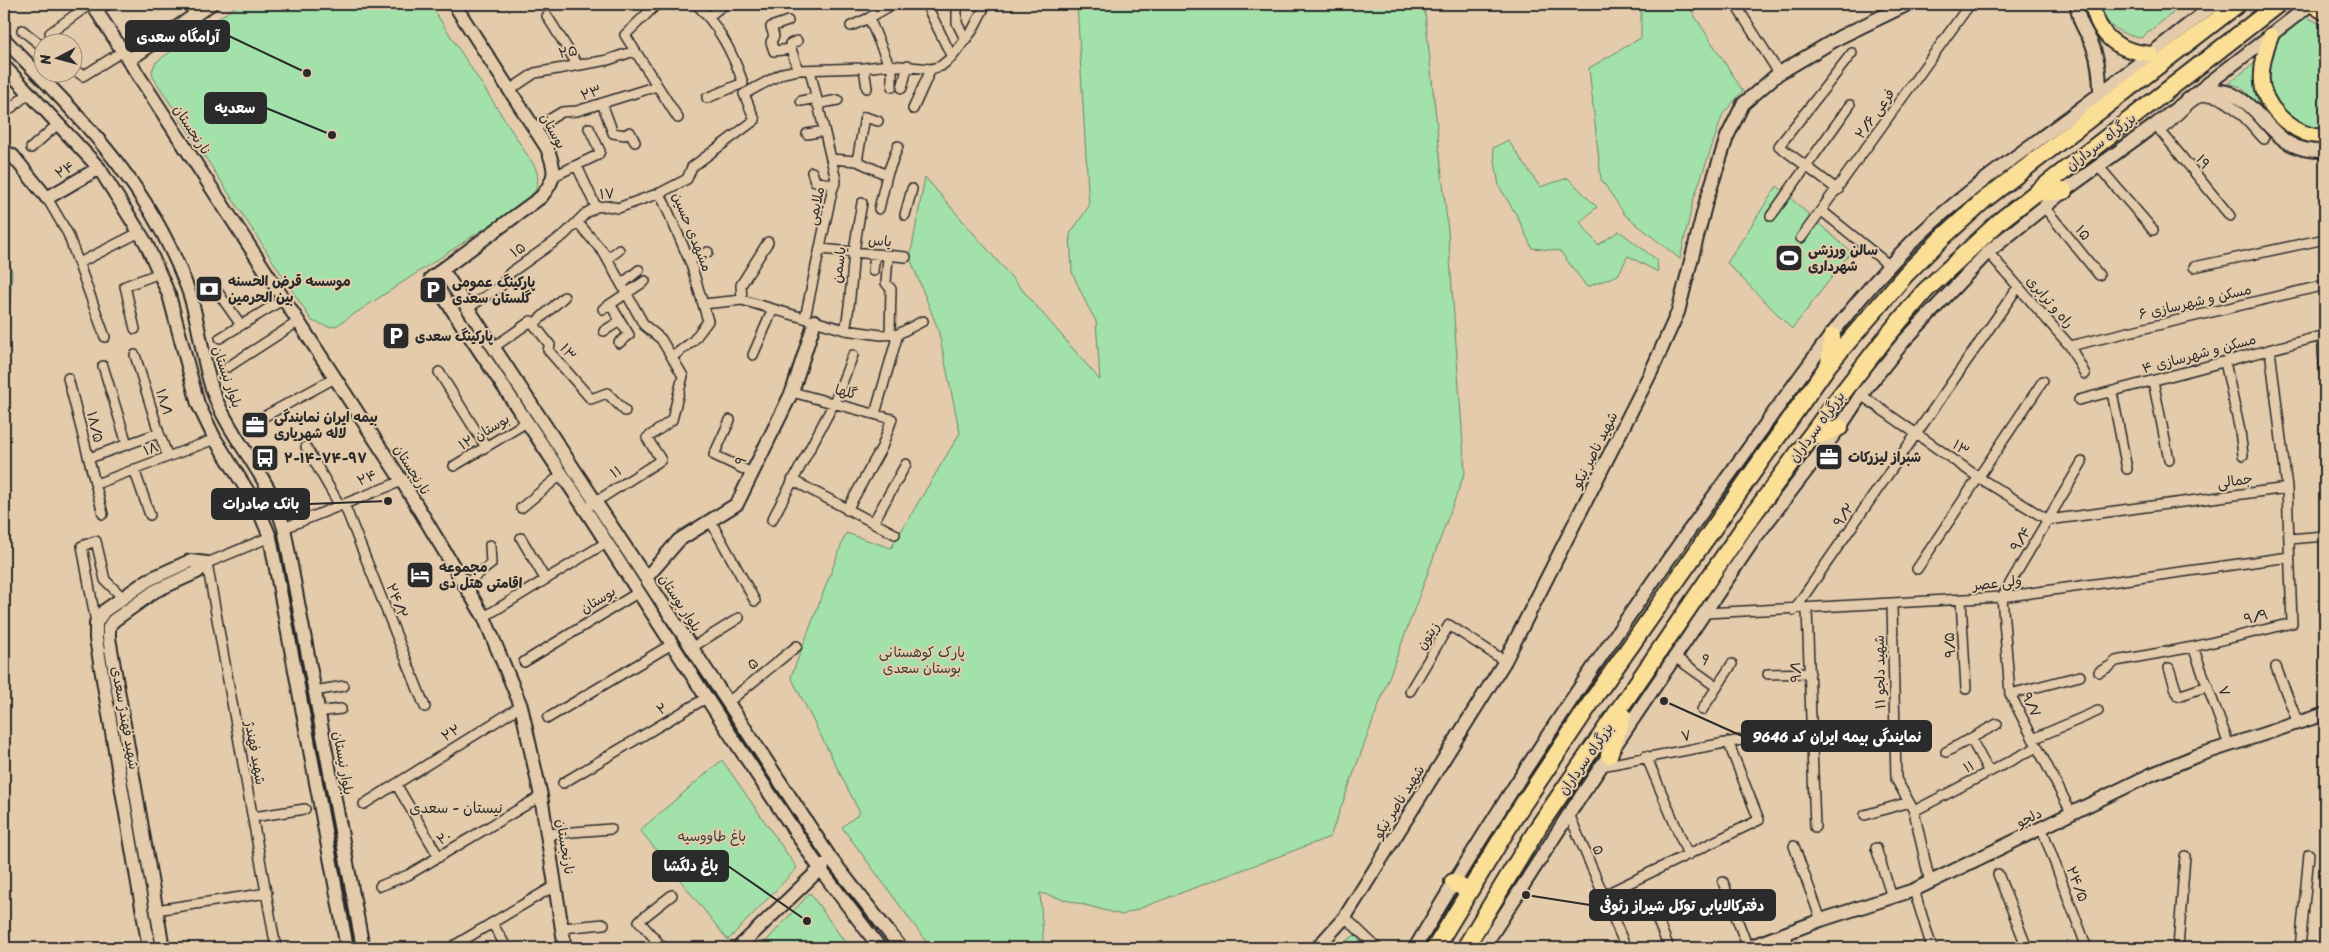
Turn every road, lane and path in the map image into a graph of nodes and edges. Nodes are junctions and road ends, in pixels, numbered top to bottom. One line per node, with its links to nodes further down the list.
1 (211, 4): 20 (main road)
2 (454, 4): 54 (main road, بوستان)
3 (657, 4): 35 (street)
4 (696, 4): 23 (street)
5 (725, 4): 23 (street)
6 (893, 4): 24 (street)
7 (926, 4): 39 (street)
8 (986, 4): 32 (street)
9 (1735, 4): 48 (street)
10 (1908, 4): 48 (main road, شهید ناصر نیکو)
11 (1970, 4): 93 (street, فرعی ۲/۶)
12 (2077, 4): 56 (main road)
13 (2092, 4): 37 (main road)
14 (2215, 4): 37 (main road)
15 (2238, 4): 106 (highway, بزرگراه سرداران)
16 (2278, 4): 96 (highway, بزرگراه سرداران)
17 (2311, 4): 21 (main road); 29 (main road)
18 (97, 6): 28 (street); 38 (main road, نارنجستان)
19 (957, 8): 32 (street)
20 (193, 10): 38 (main road)
21 (2325, 13)
22 (547, 16): 40 (street)
23 (709, 16): 58 (street)
24 (869, 18): 26 (street); 43 (street)
25 (788, 21): 34 (street)
26 (851, 26)
27 (22, 30): 30 (street)
28 (52, 32)
29 (2271, 35): 55 (main road); 74 (main road)
30 (32, 38)
31 (4, 39): 224 (main road, بلوار نیستان)
32 (965, 39): 39 (street)
33 (797, 41): 34 (street)
34 (790, 48): 46 (street)
35 (634, 51): 40 (street, ۲۵); 50 (street)
36 (1852, 53): 84 (street)
37 (2151, 54): 56 (main road)
38 (126, 56): 49 (street); 139 (main road, نارنجستان)
39 (952, 57): 45 (street)
40 (577, 64): 54 (street, ۲۵)
41 (908, 65): 43 (street); 45 (street); 53 (street)
42 (4, 66): 68 (main road)
43 (891, 66): 44 (street); 51 (street)
44 (864, 68): 47 (street); 52 (street)
45 (931, 69): 64 (street)
46 (798, 70): 47 (street); 95 (street, مشهدی حسین)
47 (810, 70): 61 (street, ملایمی)
48 (1779, 73): 255 (main road, شهید ناصر نیکو)
49 (82, 75)
50 (657, 86): 62 (street, ۲۳); 66 (street)
51 (892, 87)
52 (867, 88)
53 (902, 88)
54 (511, 89): 69 (main road, بوستان)
55 (2199, 91): 71 (main road); 80 (main road)
56 (2100, 95): 91 (main road)
57 (24, 97): 65 (street)
58 (707, 98)
59 (838, 100): 61 (street)
60 (801, 101): 61 (street)
61 (817, 101): 72 (street, ملایمی)
62 (602, 103): 69 (street, ۲۳); 76 (street)
63 (1850, 105): 84 (street)
64 (914, 109)
65 (4, 114)
66 (678, 118)
67 (878, 121): 82 (street)
68 (58, 124): 78 (street); 86 (main road)
69 (535, 128): 89 (main road, بوستان)
70 (589, 128): 83 (street)
71 (2158, 128): 75 (street); 85 (main road); 105 (street, ۱۹)
72 (824, 131): 73 (street); 81 (street, ملایمی)
73 (807, 134)
74 (2325, 136)
75 (2264, 139)
76 (634, 142)
77 (898, 146): 88 (street)
78 (31, 148)
79 (4, 151): 97 (main road)
80 (2325, 151)
81 (831, 159): 82 (street); 90 (street, ملایمی)
82 (857, 162): 88 (street)
83 (577, 166): 89 (street); 99 (street)
84 (1806, 166): 93 (street); 104 (street)
85 (2099, 167): 94 (main road); 108 (street)
86 (98, 168): 97 (main road, ۲۴); 109 (main road)
87 (812, 172): 90 (street)
88 (887, 175): 101 (street)
89 (554, 176): 127 (main road)
90 (834, 184): 114 (street, ملایمی)
91 (1975, 188): 106 (main road); 125 (main road)
92 (912, 189): 103 (street)
93 (1838, 190): 102 (street, فرعی ۲/۶)
94 (2064, 191): 96 (highway); 100 (main road)
95 (660, 193): 99 (street, ۱۷); 123 (street, مشهدی حسین)
96 (2036, 193): 191 (highway, بزرگراه سرداران)
97 (47, 198): 124 (street)
98 (862, 203): 118 (street, یاسمن)
99 (596, 208): 107 (street, ۱۷)
100 (2044, 208): 117 (main road); 131 (street, ۱۵)
101 (879, 209)
102 (1822, 212): 111 (street, فرعی ۲/۶); 125 (street)
103 (904, 215)
104 (1771, 216)
105 (2230, 216)
106 (1963, 219): 167 (highway, بزرگراه سرداران)
107 (578, 223): 110 (street, ۱۷); 122 (street)
108 (2153, 230)
109 (140, 232): 124 (street); 130 (main road)
110 (564, 235): 142 (street, ۱۵)
111 (1801, 238)
112 (2325, 240): 126 (street)
113 (768, 242): 140 (street)
114 (821, 248): 118 (street, یاس); 144 (street, ملایمی)
115 (619, 250): 122 (street)
116 (708, 252): 123 (street)
117 (1988, 252): 135 (street, راه و ترابری); 179 (main road)
118 (854, 253): 119 (street, یاس); 151 (street, یاسمن)
119 (875, 255): 120 (street, یاس); 129 (street)
120 (888, 256): 121 (street, یاس); 153 (street)
121 (906, 257)
122 (608, 258): 133 (street)
123 (690, 260): 141 (street, مشهدی حسین)
124 (79, 263): 156 (street)
125 (1890, 266): 154 (main road)
126 (2194, 267)
127 (442, 269): 142 (main road, بلوار بوستان); 186 (main road, بلوار بوستان)
128 (638, 270): 133 (street)
129 (873, 271)
130 (160, 273): 150 (street); 190 (main road)
131 (2099, 275)
132 (645, 281): 137 (street)
133 (622, 284): 137 (street)
134 (2325, 285): 159 (street, مسکن و شهرسازی ۶)
135 (2018, 287): 159 (street, راه و ترابری); 189 (street, ۹/۲)
136 (217, 291): 149 (street)
137 (627, 293): 146 (street); 165 (street)
138 (564, 297): 148 (street)
139 (284, 299): 145 (main road, نارنجستان); 149 (street)
140 (742, 300): 141 (street); 143 (street)
141 (703, 304): 165 (street, مشهدی حسین)
142 (468, 308): 160 (main road, بلوار بوستان)
143 (773, 309): 144 (street); 163 (street)
144 (810, 320): 151 (street); 177 (main road, ۹)
145 (299, 321): 169 (street); 174 (main road, نارنجستان)
146 (620, 321): 152 (street); 158 (street)
147 (923, 321): 153 (street)
148 (534, 324): 160 (street); 182 (street, ۱۳)
149 (241, 325): 157 (street)
150 (135, 330)
151 (845, 330): 153 (street)
152 (604, 331)
153 (894, 334): 183 (street)
154 (1832, 336): 167 (highway); 320 (main road)
155 (2323, 336): 161 (street, مسکن و شهرسازی ۴); 172 (street)
156 (105, 337)
157 (220, 338)
158 (618, 343)
159 (2070, 346): 171 (street, راه و ترابری)
160 (494, 347): 211 (main road, بلوار بوستان)
161 (2270, 350): 166 (street, مسکن و شهرسازی ۴); 210 (street)
162 (135, 355): 188 (street, ۱۸/۱)
163 (753, 355)
164 (853, 355): 181 (street)
165 (672, 358): 211 (street, ۱۱)
166 (2225, 362): 176 (street, مسکن و شهرسازی ۴); 195 (street)
167 (1828, 364): 216 (highway, بزرگراه سرداران)
168 (103, 366): 192 (street)
169 (228, 366)
170 (439, 372): 194 (street)
171 (2085, 374)
172 (2325, 376)
173 (68, 378): 197 (street, ۱۸/۵)
174 (335, 378): 185 (street); 208 (main road, نارنجستان)
175 (2043, 381): 206 (street)
176 (2153, 381): 178 (street, مسکن و شهرسازی ۴); 198 (street)
177 (792, 392): 181 (street, گلها); 204 (main road, ۹)
178 (2112, 392): 180 (street, مسکن و شهرسازی ۴); 203 (street)
179 (1861, 395): 187 (main road); 189 (street, ۱۳)
180 (2079, 400)
181 (834, 403): 183 (street, گلها); 207 (street)
182 (625, 411)
183 (875, 414): 215 (street, گلها)
184 (730, 420): 204 (street)
185 (254, 422)
186 (527, 422): 194 (street, بوستان ۱۲); 205 (main road, بلوار بوستان)
187 (1840, 428): 191 (highway); 246 (main road)
188 (159, 433): 192 (street); 196 (street, ۱۸/۱)
189 (1917, 435): 206 (street, ۱۳); 245 (street, ۹/۲)
190 (214, 439): 196 (street, ۱۸); 226 (main road)
191 (1807, 440): 223 (highway, بزرگراه سرداران)
192 (127, 444): 197 (street)
193 (306, 447): 212 (street, ۲۴/۲)
194 (486, 447): 201 (street, بوستان ۱۲)
195 (2243, 455)
196 (168, 457): 202 (street, ۱۸)
197 (89, 458): 209 (street, ۱۸/۵)
198 (2169, 460)
199 (2082, 462): 221 (street, ۹/۴)
200 (906, 464): 222 (street)
201 (454, 466)
202 (134, 469): 209 (street, ۱۸); 218 (street)
203 (2127, 469)
204 (752, 473): 219 (main road, ۹)
205 (562, 474): 213 (street); 214 (main road, بلوار بوستان)
206 (1978, 477): 221 (street, ۱۳); 234 (street)
207 (792, 480): 215 (street); 220 (street)
208 (402, 481): 212 (street, ۲۴); 237 (main road, نارنجستان)
209 (96, 484): 217 (street, ۱۸/۵)
210 (2287, 488): 221 (street, جمالی); 229 (street, ۹/۹)
211 (596, 501): 214 (street, ۱۱); 235 (main road, بلوار بوستان)
212 (342, 505): 224 (street, ۲۴); 275 (street, ۲۴/۲)
213 (521, 508)
214 (585, 508): 230 (main road, بلوار بوستان)
215 (847, 510): 222 (street)
216 (1723, 512): 223 (highway); 326 (highway, بزرگراه سرداران)
217 (103, 514)
218 (150, 515)
219 (710, 520): 235 (main road, ۹); 242 (street)
220 (772, 520)
221 (2048, 520): 239 (street, ۹/۴)
222 (873, 523): 225 (street)
223 (1744, 527): 270 (highway, بزرگراه سرداران)
224 (284, 528): 268 (main road, بلوار نیستان)
225 (895, 534)
226 (270, 536): 233 (street, شهید فهندژ سعدی); 342 (main road)
227 (2325, 536): 229 (street)
228 (521, 538): 236 (street)
229 (2289, 539): 232 (street, ۹/۹)
230 (607, 542): 236 (street); 238 (main road, بلوار بوستان)
231 (490, 545): 237 (street)
232 (2289, 557): 239 (street, ولی عصر); 252 (street, ۹/۹)
233 (208, 563): 240 (main road, شهید فهندژ سعدی); 306 (street, شهید فهندژ); 332 (main road, شهید فهندژ سعدی)
234 (1917, 569)
235 (646, 578): 253 (main road, بلوار بوستان)
236 (545, 579): 247 (street)
237 (464, 584): 247 (main road, نارنجستان)
238 (639, 592): 250 (main road, بلوار بوستان); 256 (street, بوستان)
239 (2002, 597): 241 (street, ولی عصر); 271 (street, ۹/۷)
240 (123, 598): 249 (main road, شهید فهندژ سعدی); 249 (street)
241 (1961, 600): 243 (street, ولی عصر); 267 (street, ۹/۵)
242 (755, 601)
243 (1892, 605): 244 (street, ولی عصر); 285 (street, شهید دلجو ۱۱)
244 (1807, 609): 245 (street, ولی عصر); 261 (street, ۹/۱)
245 (1794, 610): 246 (street, ولی عصر)
246 (1706, 613): 254 (main road)
247 (484, 617): 274 (main road, نارنجستان)
248 (739, 618): 253 (street)
249 (96, 623): 339 (main road, شهید فهندژ سعدی)
250 (672, 644): 272 (main road, بلوار بوستان); 281 (street)
251 (797, 646): 273 (street, ۵)
252 (2193, 646): 260 (street, ۹/۹); 265 (street, ۷)
253 (691, 648): 273 (main road, بلوار بوستان)
254 (1675, 657): 266 (street, ۹); 294 (main road)
255 (1505, 661): 269 (street, زیتون); 333 (main road, شهید ناصر نیکو)
256 (524, 662)
257 (1732, 664): 266 (street, ۹)
258 (2276, 666): 283 (street)
259 (2169, 668): 265 (street)
260 (2099, 672)
261 (1810, 673): 262 (street); 287 (street, ۹/۱)
262 (1768, 674)
263 (2080, 676): 271 (street)
264 (344, 686): 268 (street)
265 (2208, 686): 291 (street, ۷)
266 (1717, 688): 277 (street, ۹)
267 (1966, 689)
268 (314, 691): 279 (main road, بلوار نیستان)
269 (1410, 691)
270 (1631, 694): 294 (highway); 355 (highway, بزرگراه سرداران)
271 (2010, 694): 290 (street, ۹/۷)
272 (706, 698): 286 (main road, بلوار بوستان); 296 (street, ۲)
273 (727, 703): 282 (main road, بلوار بوستان)
274 (521, 706): 297 (street, ۲۲); 298 (main road, نارنجستان)
275 (425, 707)
276 (340, 708): 279 (street)
277 (1702, 710)
278 (2098, 711): 290 (street)
279 (318, 712): 343 (main road, بلوار نیستان)
280 (2325, 714): 283 (main road, دلجو)
281 (548, 718)
282 (739, 722): 286 (main road); 317 (main road, بلوار بوستان)
283 (2298, 723): 291 (main road, دلجو)
284 (1997, 724): 288 (street)
285 (1895, 729): 287 (street, ۷); 299 (street, شهید دلجو ۱۱)
286 (728, 732): 318 (main road, بلوار بوستان)
287 (1812, 734): 289 (street, ۷); 307 (street, ۹/۱)
288 (1971, 739): 292 (street); 295 (street)
289 (1728, 742): 293 (street, ۷); 313 (street)
290 (2035, 743): 295 (street, ۱۱); 304 (street, ۹/۷)
291 (2229, 745): 304 (main road, دلجو)
292 (1946, 752)
293 (1646, 756): 294 (street, ۷); 313 (street)
294 (1605, 760): 303 (main road)
295 (1989, 772): 302 (street, ۱۱)
296 (563, 783)
297 (396, 784): 300 (street); 316 (street)
298 (541, 796): 310 (main road, نارنجستان); 316 (street, ۲۰)
299 (1909, 802): 302 (street, شهید دلجو ۱۱); 305 (street)
300 (364, 804)
301 (305, 809): 306 (street)
302 (1914, 811): 322 (street, شهید دلجو ۱۱)
303 (1569, 814): 329 (street, ۵); 356 (main road)
304 (2072, 814): 309 (main road, دلجو)
305 (1865, 815)
306 (252, 817): 327 (street, شهید فهندژ)
307 (1815, 827)
308 (611, 829): 310 (street)
309 (2042, 829): 322 (main road, دلجو); 363 (street, ۲۴/۵)
310 (548, 834): 323 (main road, نارنجستان)
311 (1794, 846): 334 (street)
312 (1876, 848): 330 (street)
313 (1688, 854): 329 (street)
314 (2309, 854): 367 (street)
315 (2185, 856): 364 (street)
316 (439, 857): 324 (street)
317 (831, 859): 318 (main road); 350 (main road, بلوار بوستان)
318 (820, 869): 348 (main road); 349 (main road, بلوار بوستان)
319 (1998, 874): 362 (street)
320 (1453, 882): 326 (highway); 353 (main road)
321 (1723, 882): 359 (street)
322 (1930, 883): 325 (main road, دلجو)
323 (556, 885): 335 (street); 337 (main road, نارنجستان)
324 (380, 886)
325 (1914, 890): 330 (main road, دلجو); 361 (street)
326 (1468, 891): 354 (highway, بزرگراه سرداران)
327 (267, 893): 332 (street); 341 (street, شهید فهندژ)
328 (672, 895): 347 (street)
329 (1602, 896): 357 (street, ۵)
330 (1892, 897): 334 (main road, دلجو)
331 (1653, 909): 358 (street)
332 (156, 910): 340 (main road, شهید فهندژ سعدی)
333 (1344, 916): 351 (main road, شهید ناصر نیکو); 352 (street)
334 (1821, 920): 338 (main road, دلجو)
335 (492, 923): 344 (street); 345 (street)
336 (604, 924): 337 (street)
337 (562, 928): 346 (main road, نارنجستان)
338 (1785, 934): 359 (main road, دلجو); 360 (street)
339 (149, 948)
340 (163, 948)
341 (276, 948)
342 (347, 948)
343 (363, 948)
344 (450, 948)
345 (507, 948)
346 (565, 948)
347 (663, 948)
348 (738, 948)
349 (880, 948)
350 (901, 948)
351 (1316, 948)
352 (1377, 948)
353 (1415, 948)
354 (1435, 948)
355 (1465, 948)
356 (1483, 948)
357 (1626, 948)
358 (1669, 948)
359 (1747, 948)
360 (1790, 948)
361 (1932, 948)
362 (2026, 948)
363 (2087, 948)
364 (2178, 948)
365 (2213, 948): 366 (street)
366 (2254, 948)
367 (2300, 948)

